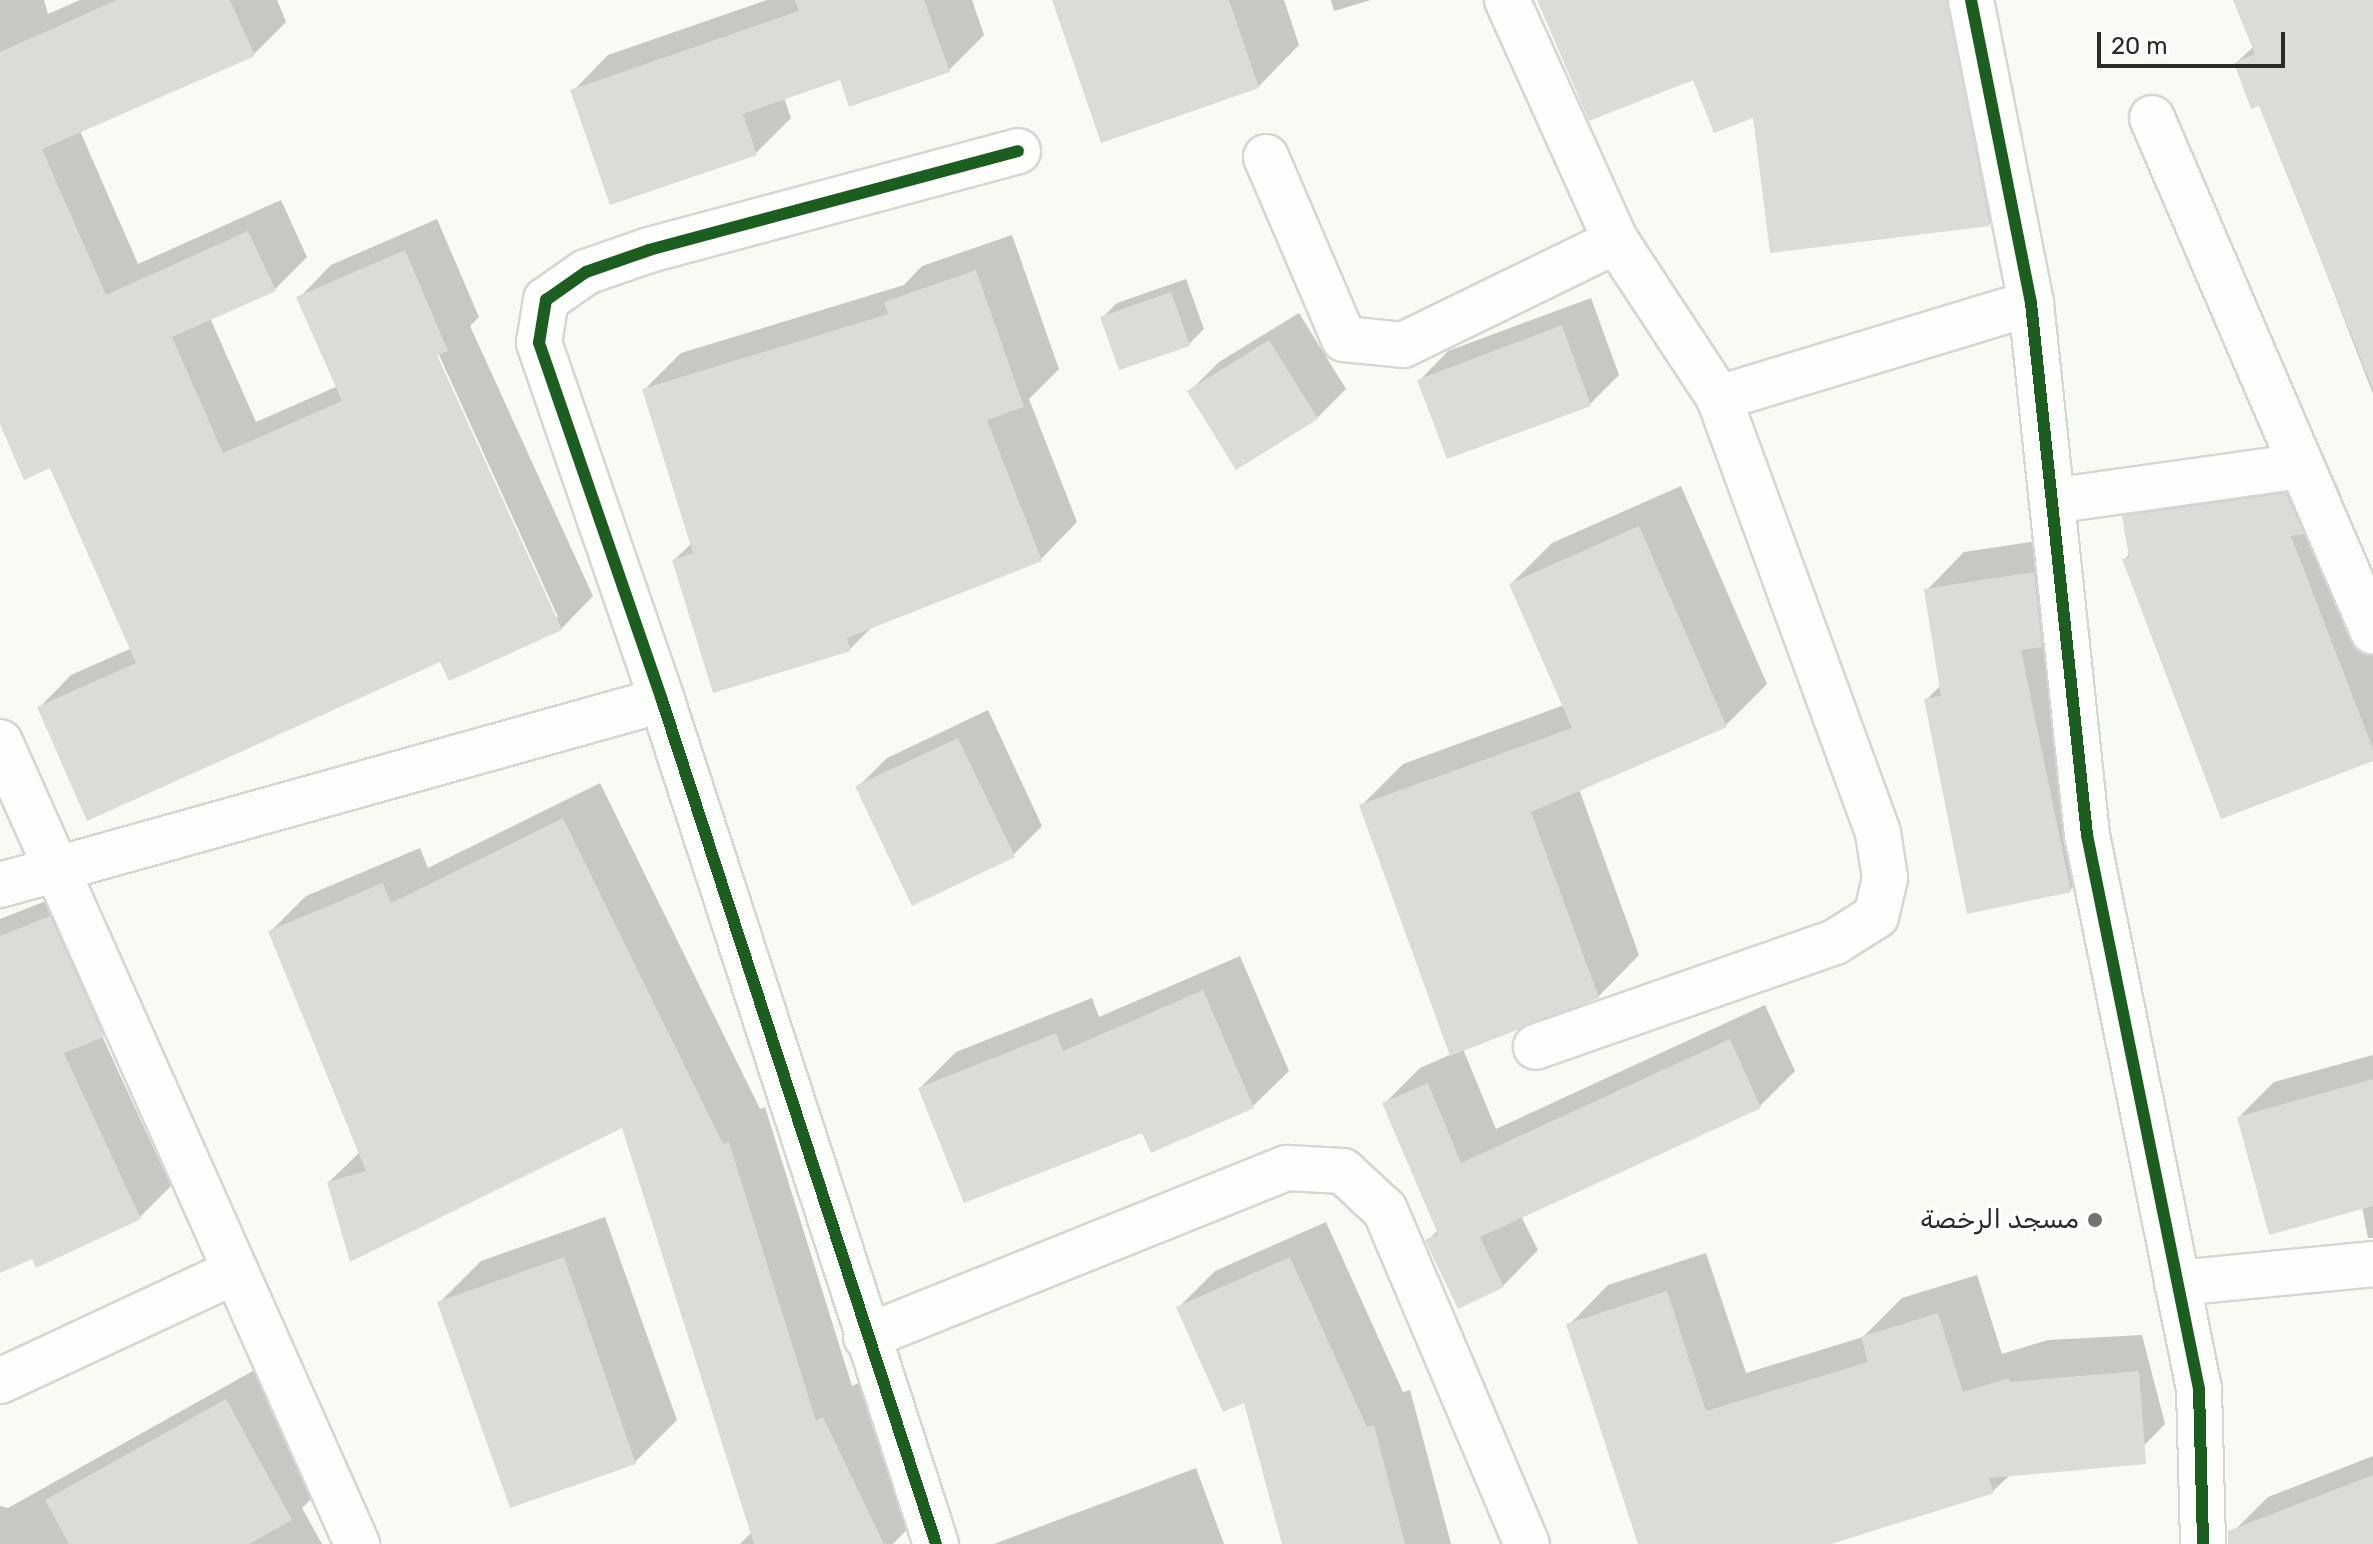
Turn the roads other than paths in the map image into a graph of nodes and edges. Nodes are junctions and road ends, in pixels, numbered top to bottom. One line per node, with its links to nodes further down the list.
1 (1507, 0): 6 (street)
2 (1971, 0): 7 (street)
3 (2152, 118): 9 (street)
4 (1018, 151): 12 (street)
5 (1266, 157): 6 (street)
6 (1616, 241): 8 (street)
7 (2031, 303): 8 (street); 10 (street)
8 (1719, 398): 16 (street)
9 (2301, 466): 10 (street); 11 (street)
10 (2052, 501): 19 (street)
11 (2373, 632)
12 (662, 700): 14 (street); 20 (street)
13 (0, 742): 14 (street)
14 (58, 868): 15 (street); 18 (street)
15 (0, 885)
16 (1536, 1047)
17 (2373, 1264): 19 (street)
18 (236, 1271): 21 (street); 23 (street)
19 (2177, 1283): 22 (street)
20 (866, 1337): 24 (street); 25 (street)
21 (0, 1381)
22 (2197, 1543)
23 (357, 1544)
24 (936, 1544)
25 (1527, 1544)

